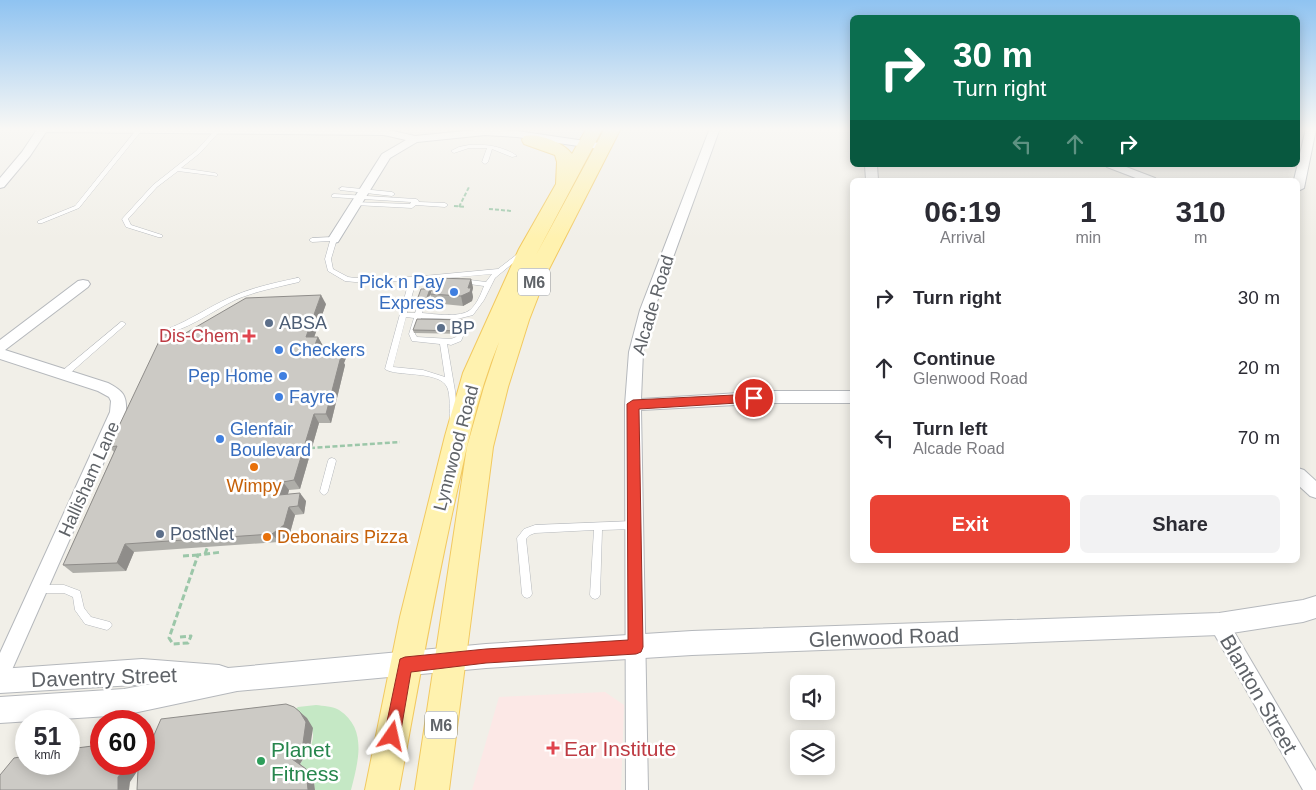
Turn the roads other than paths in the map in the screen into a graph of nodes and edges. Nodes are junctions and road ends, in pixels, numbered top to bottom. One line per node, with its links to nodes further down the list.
1 (17, 165): 16 (street)
2 (111, 165): 22 (lane)
3 (182, 165): 11 (lane)
4 (380, 165): 19 (street)
5 (567, 165): 15 (main road)
6 (578, 165): 15 (main road, Lynnwood Road / M6)
7 (584, 165): 60 (main road, Lynnwood Road / M6)
8 (701, 165): 45 (street, Alcade Road)
9 (1300, 165): 14 (street)
10 (1116, 167): 13 (street)
11 (177, 169): 12 (lane); 23 (lane)
12 (214, 175)
13 (1146, 178)
14 (1299, 178)
15 (564, 184): 26 (main road, Lynnwood Road / M6)
16 (0, 185)
17 (342, 189): 19 (lane)
18 (334, 196): 19 (lane)
19 (359, 197): 20 (lane); 20 (lane); 24 (street)
20 (389, 199): 21 (lane)
21 (445, 205)
22 (40, 222)
23 (160, 236)
24 (334, 239): 25 (lane); 28 (lane)
25 (312, 240)
26 (529, 249): 27 (lane); 46 (main road, Lynnwood Road / M6)
27 (498, 271): 28 (lane); 31 (lane)
28 (413, 279): 34 (lane)
29 (297, 280): 37 (lane)
30 (83, 284): 40 (street)
31 (487, 284): 32 (lane); 35 (lane)
32 (425, 292)
33 (422, 303): 35 (lane)
34 (402, 315): 35 (lane); 43 (lane)
35 (417, 315): 39 (lane)
36 (123, 324): 42 (lane)
37 (172, 330)
38 (461, 334): 39 (lane)
39 (443, 341): 43 (lane)
40 (0, 347)
41 (0, 354): 42 (street, Hallisham Lane)
42 (65, 373): 53 (street, Hallisham Lane)
43 (450, 385): 46 (lane)
44 (850, 397): 45 (street)
45 (633, 404): 51 (street, Alcade Road)
46 (457, 436): 61 (main road, Lynnwood Road / M6)
47 (332, 462): 49 (lane)
48 (1300, 477): 50 (street)
49 (324, 491)
50 (1316, 491)
51 (634, 525): 52 (lane); 59 (street, Alcade Road)
52 (598, 527): 54 (lane); 55 (lane)
53 (40, 589): 58 (lane); 62 (street, Hallisham Lane)
54 (527, 594)
55 (595, 596)
56 (1316, 607): 57 (street, Glenwood Road)
57 (1219, 624): 59 (street, Glenwood Road); 70 (street, Blanton Street)
58 (107, 625)
59 (636, 647): 60 (street, Glenwood Road); 69 (street, Alcade Road)
60 (451, 660): 61 (street, Glenwood Road); 67 (main road); 68 (main road, Lynnwood Road / M6)
61 (405, 665): 63 (street, Daventry Street); 66 (main road, Lynnwood Road / M6)
62 (0, 674)
63 (237, 679): 64 (street, Daventry Street); 65 (street, Daventry Street)
64 (0, 681)
65 (0, 710)
66 (382, 790)
67 (417, 790)
68 (432, 790)
69 (637, 790)
70 (1315, 790)

